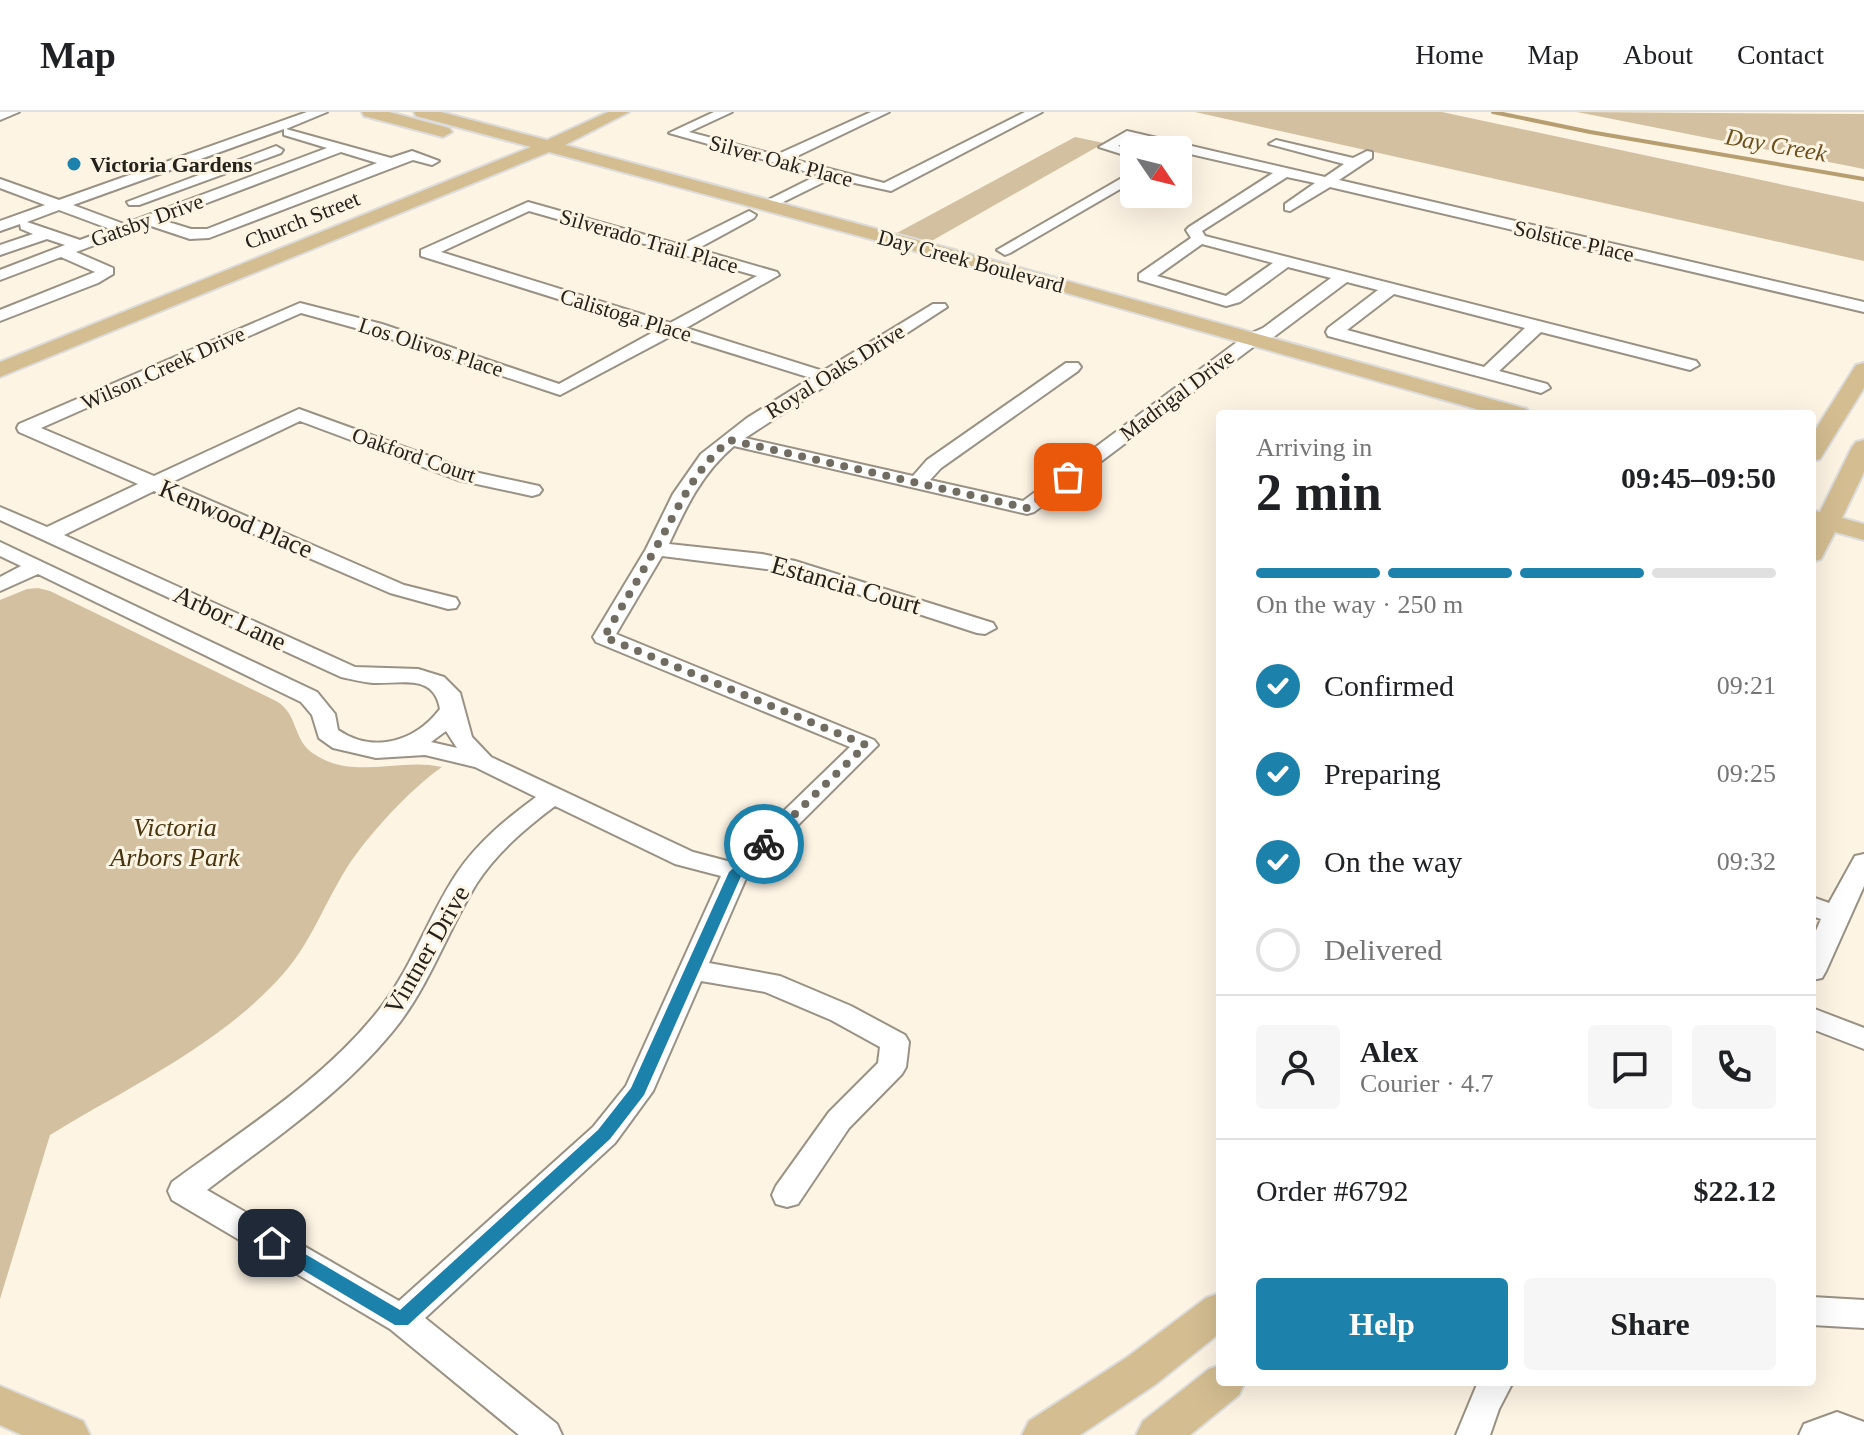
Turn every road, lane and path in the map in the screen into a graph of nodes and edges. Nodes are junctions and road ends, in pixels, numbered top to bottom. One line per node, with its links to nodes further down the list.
1 (12, 112): 9 (street)
2 (320, 112): 33 (street)
3 (370, 112): 20 (main road, Day Creek Boulevard)
4 (422, 112): 15 (main road, Day Creek Boulevard)
5 (621, 112): 15 (main road, Church Street)
6 (725, 112): 22 (street, Silver Oak Place)
7 (882, 112): 22 (street)
8 (1035, 112): 27 (street, Silver Oak Place)
9 (0, 116)
10 (289, 132): 16 (street)
11 (1289, 136): 14 (street)
12 (1120, 139): 18 (street, Solstice Place)
13 (256, 144): 17 (street)
14 (1276, 144): 25 (street); 28 (street)
15 (546, 147): 20 (main road, Church Street); 35 (main road, Day Creek Boulevard)
16 (340, 148): 21 (street, Gatsby Drive); 24 (street)
17 (276, 150): 21 (street); 32 (street)
18 (1120, 150)
19 (1192, 152): 25 (street, Solstice Place)
20 (526, 155): 35 (main road, Day Creek Boulevard); 62 (main road, Church Street)
21 (307, 160): 36 (street, Gatsby Drive)
22 (777, 160): 27 (street, Silver Oak Place)
23 (432, 161): 24 (street)
24 (391, 163): 37 (street)
25 (1245, 163): 26 (street, Solstice Place)
26 (1285, 172): 28 (street, Solstice Place); 42 (street)
27 (830, 174): 35 (street)
28 (1328, 182): 34 (street); 54 (street, Solstice Place)
29 (0, 183): 33 (street)
30 (1120, 183): 46 (street)
31 (113, 195): 32 (street)
32 (134, 202): 36 (street)
33 (59, 205): 38 (street); 40 (street)
34 (1290, 207)
35 (758, 210): 45 (street); 59 (main road, Day Creek Boulevard)
36 (166, 213): 37 (street, Gatsby Drive)
37 (148, 220): 40 (street, Gatsby Drive)
38 (0, 226)
39 (26, 226): 41 (street)
40 (124, 229): 43 (street, Gatsby Drive)
41 (46, 234): 43 (street); 44 (street)
42 (1199, 239): 49 (street); 49 (street)
43 (79, 245): 47 (street, Gatsby Drive)
44 (0, 250)
45 (683, 250): 48 (street, Silverado Trail Place); 58 (street, Silverado Trail Place)
46 (1005, 250)
47 (62, 252): 51 (street, Gatsby Drive); 56 (street)
48 (427, 253): 58 (street, Calistoga Place)
49 (1286, 261): 50 (street)
50 (1337, 274): 52 (street); 59 (street, Madrigal Drive)
51 (0, 275)
52 (1391, 288): 57 (street); 64 (street)
53 (939, 307): 65 (street, Royal Oaks Drive)
54 (1864, 307)
55 (300, 308): 58 (street, Los Olivos Place); 69 (street, Wilson Creek Drive)
56 (0, 316)
57 (1537, 326): 60 (street); 64 (street)
58 (671, 329): 65 (street, Calistoga Place)
59 (1243, 346): 67 (main road, Day Creek Boulevard); 68 (main road, Day Creek Boulevard); 73 (street, Madrigal Drive)
60 (1690, 365)
61 (1072, 367): 73 (street)
62 (0, 370)
63 (1864, 370): 72 (main road)
64 (1487, 373): 66 (street)
65 (825, 377): 70 (street, Royal Oaks Drive)
66 (1541, 388)
67 (1442, 410)
68 (1503, 410)
69 (26, 428): 74 (street, Kenwood Place)
70 (730, 440): 73 (street); 83 (street, Royal Oaks Drive)
71 (1864, 447): 76 (main road)
72 (1816, 448)
73 (917, 483)
74 (154, 484): 75 (street, Oakford Court); 81 (street); 86 (street, Kenwood Place)
75 (532, 490)
76 (1821, 510): 77 (main road); 79 (main road); 80 (main road)
77 (1864, 511)
78 (0, 513): 81 (street, Arbor Lane)
79 (1864, 532)
80 (1816, 534)
81 (47, 535): 88 (street, Arbor Lane)
82 (0, 548): 84 (street, Arbor Lane)
83 (656, 549): 87 (street, Estancia Court); 93 (street, Royal Oaks Drive)
84 (38, 566): 85 (street); 89 (street, Arbor Lane)
85 (0, 585)
86 (448, 603)
87 (985, 628)
88 (452, 710): 89 (street, Arbor Lane); 90 (street, Arbor Lane)
89 (393, 749): 90 (street, Arbor Lane)
90 (483, 762): 91 (street, Arbor Lane)
91 (554, 795): 93 (street, Arbor Lane); 103 (street, Vintner Drive)
92 (1864, 862): 94 (street)
93 (736, 872): 96 (street)
94 (1824, 910): 95 (street)
95 (1816, 951)
96 (695, 970): 99 (street); 103 (street)
97 (1816, 1020): 98 (street)
98 (1864, 1039)
99 (787, 1195)
100 (1816, 1311): 102 (street)
101 (1216, 1313): 109 (main road)
102 (1864, 1314)
103 (402, 1319): 108 (street)
104 (1219, 1386): 110 (main road)
105 (1494, 1386): 111 (street)
106 (0, 1405): 107 (main road)
107 (68, 1435)
108 (545, 1435)
109 (1044, 1435)
110 (1158, 1435)
111 (1473, 1435)
112 (1816, 1435): 113 (street)
113 (1858, 1435)

